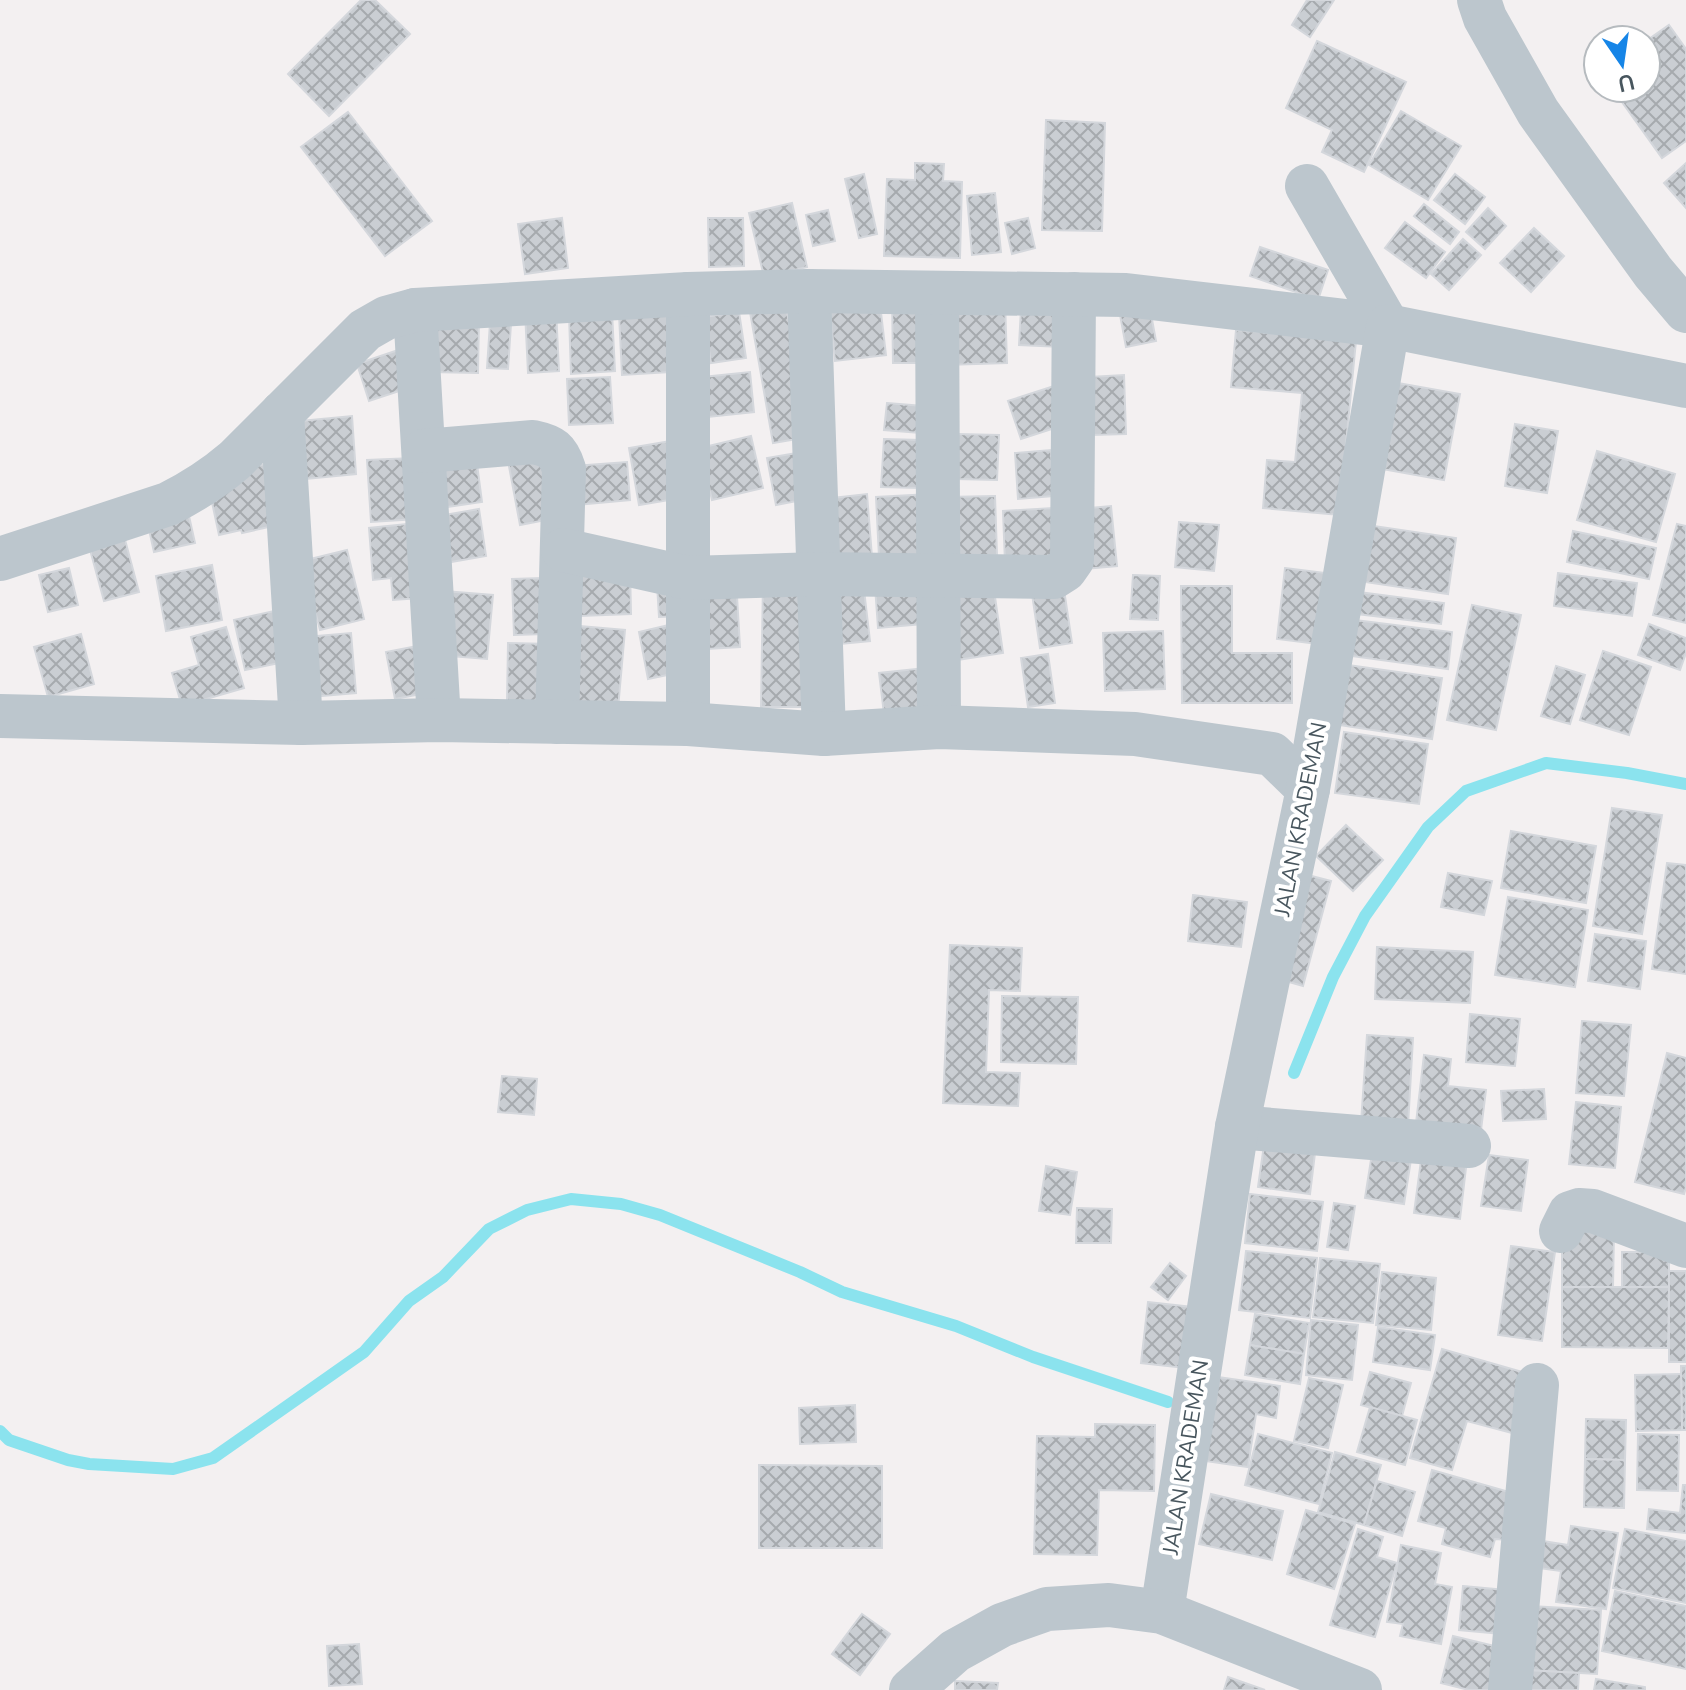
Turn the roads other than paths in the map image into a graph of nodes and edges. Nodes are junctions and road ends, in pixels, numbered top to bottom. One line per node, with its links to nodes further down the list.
1 (1479, 0): 8 (street)
2 (1307, 186): 9 (street)
3 (809, 291): 4 (street); 5 (street); 15 (street)
4 (937, 293): 6 (street); 16 (street)
5 (688, 294): 7 (street); 17 (street)
6 (1074, 294): 9 (street); 16 (street)
7 (415, 310): 11 (street); 12 (street)
8 (1686, 311)
9 (1388, 326): 10 (street); 25 (street, JALAN KRADEMAN)
10 (1686, 386)
11 (282, 413): 14 (street); 21 (street)
12 (424, 451): 13 (street); 19 (street)
13 (563, 550): 17 (street); 20 (street)
14 (0, 559)
15 (818, 574): 16 (street); 17 (street); 24 (street)
16 (939, 576): 23 (street)
17 (688, 578): 22 (street)
18 (0, 716): 21 (street)
19 (439, 720): 20 (street); 21 (street)
20 (557, 722): 22 (street)
21 (301, 723)
22 (688, 724): 24 (street)
23 (939, 727): 24 (street); 25 (street)
24 (824, 734)
25 (1308, 789): 26 (street, JALAN KRADEMAN)
26 (1237, 1127): 27 (street); 31 (street, JALAN KRADEMAN)
27 (1469, 1146)
28 (1561, 1231): 29 (street)
29 (1686, 1246)
30 (1537, 1385): 34 (street)
31 (1162, 1612): 32 (street); 33 (street)
32 (1340, 1687)
33 (911, 1690)
34 (1510, 1690)

